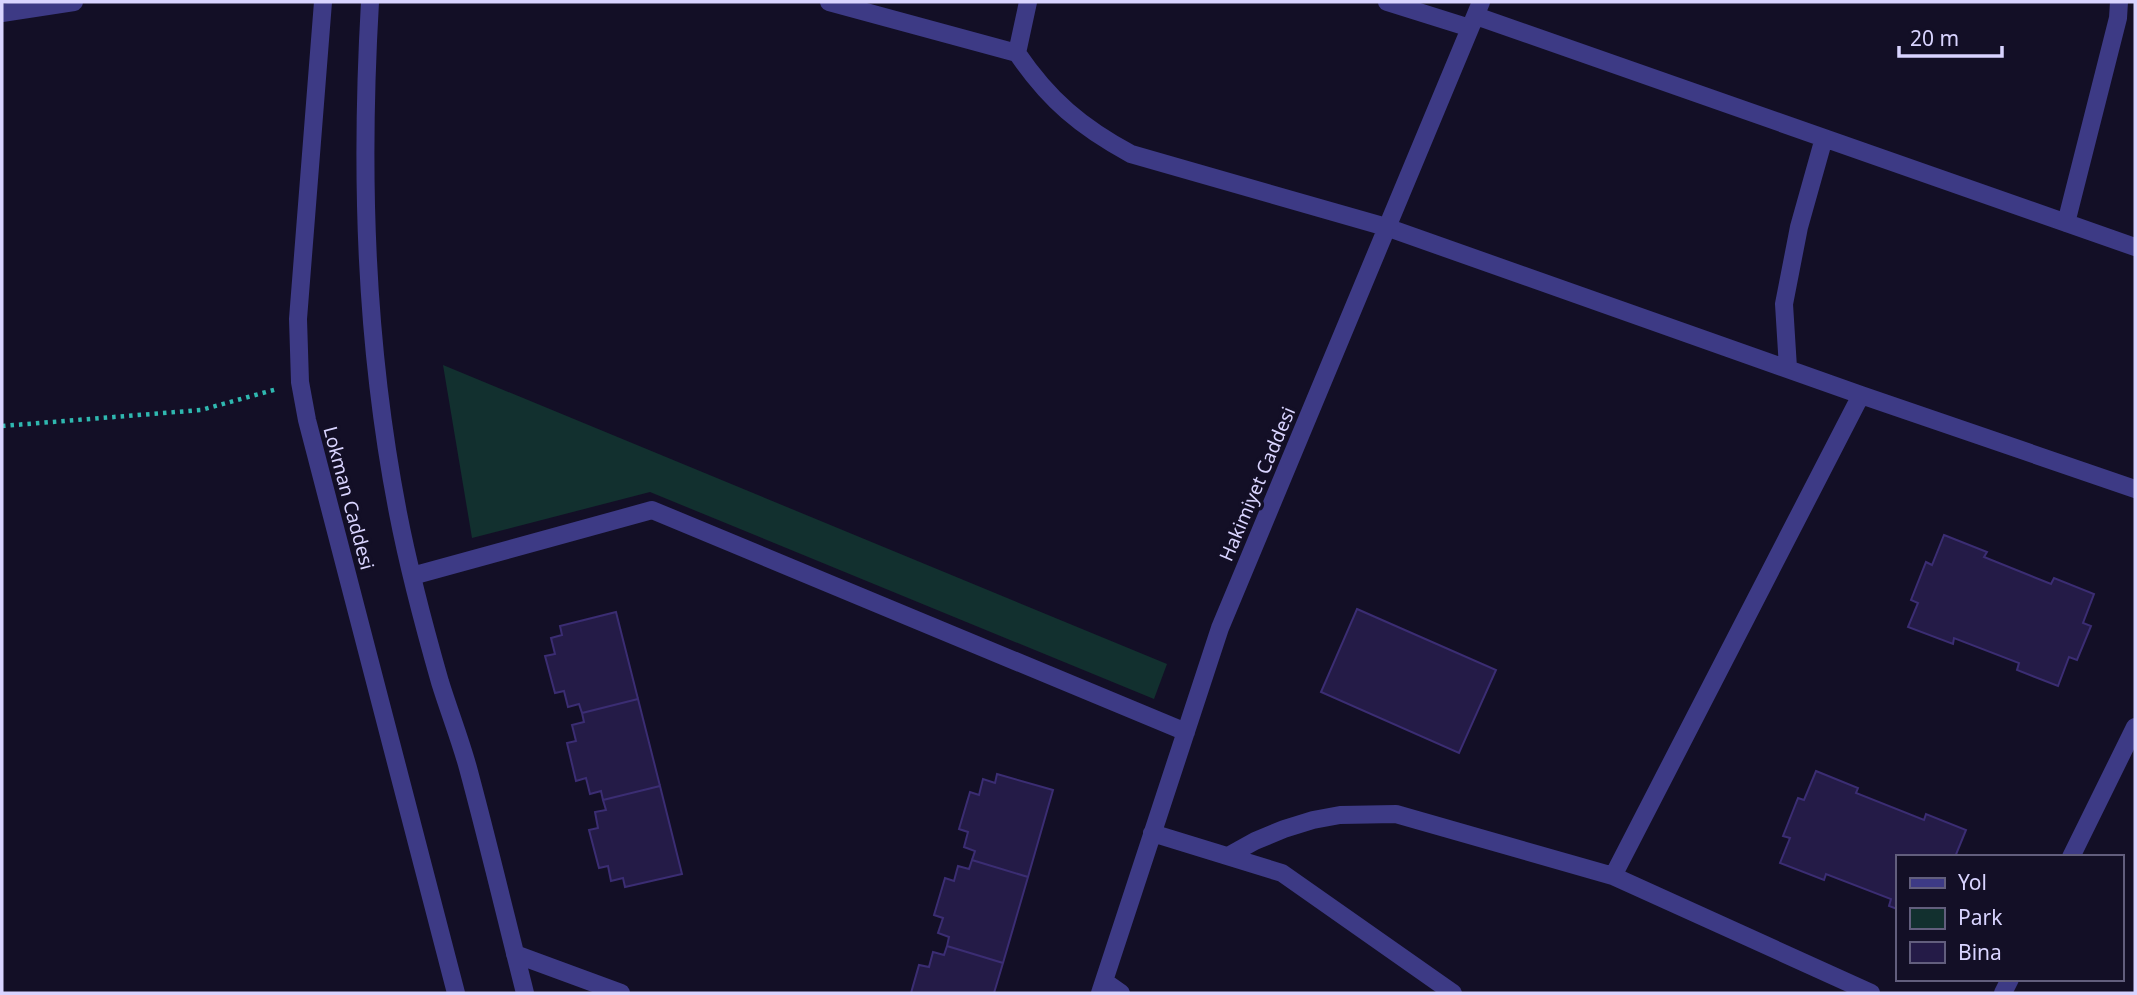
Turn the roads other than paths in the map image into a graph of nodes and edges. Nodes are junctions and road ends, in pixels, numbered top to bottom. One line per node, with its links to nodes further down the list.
1 (74, 2): 8 (street)
2 (323, 2): 27 (street, Lokman Caddesi)
3 (370, 2): 18 (street)
4 (829, 2): 10 (street)
5 (1028, 2): 10 (street)
6 (1387, 2): 9 (street)
7 (2119, 2): 12 (street)
8 (2, 13)
9 (1476, 15): 11 (street); 13 (street, Hakimiyet Caddesi)
10 (1017, 53): 13 (street)
11 (1824, 138): 12 (street); 15 (street)
12 (2066, 223): 14 (street)
13 (1387, 227): 15 (street); 20 (street, Hakimiyet Caddesi)
14 (2135, 247)
15 (1788, 368): 16 (street)
16 (1861, 395): 17 (street); 24 (street)
17 (2135, 489)
18 (412, 576): 20 (street); 25 (street)
19 (2135, 727): 22 (street)
20 (1186, 732): 21 (street, Hakimiyet Caddesi)
21 (1152, 833): 23 (street); 26 (street, Hakimiyet Caddesi)
22 (2072, 855)
23 (1228, 856): 24 (street); 31 (street)
24 (1613, 876): 32 (street)
25 (515, 954): 28 (street); 29 (street)
26 (1102, 987): 30 (street)
27 (456, 993)
28 (525, 993)
29 (621, 993)
30 (1122, 993)
31 (1453, 993)
32 (1871, 993)

